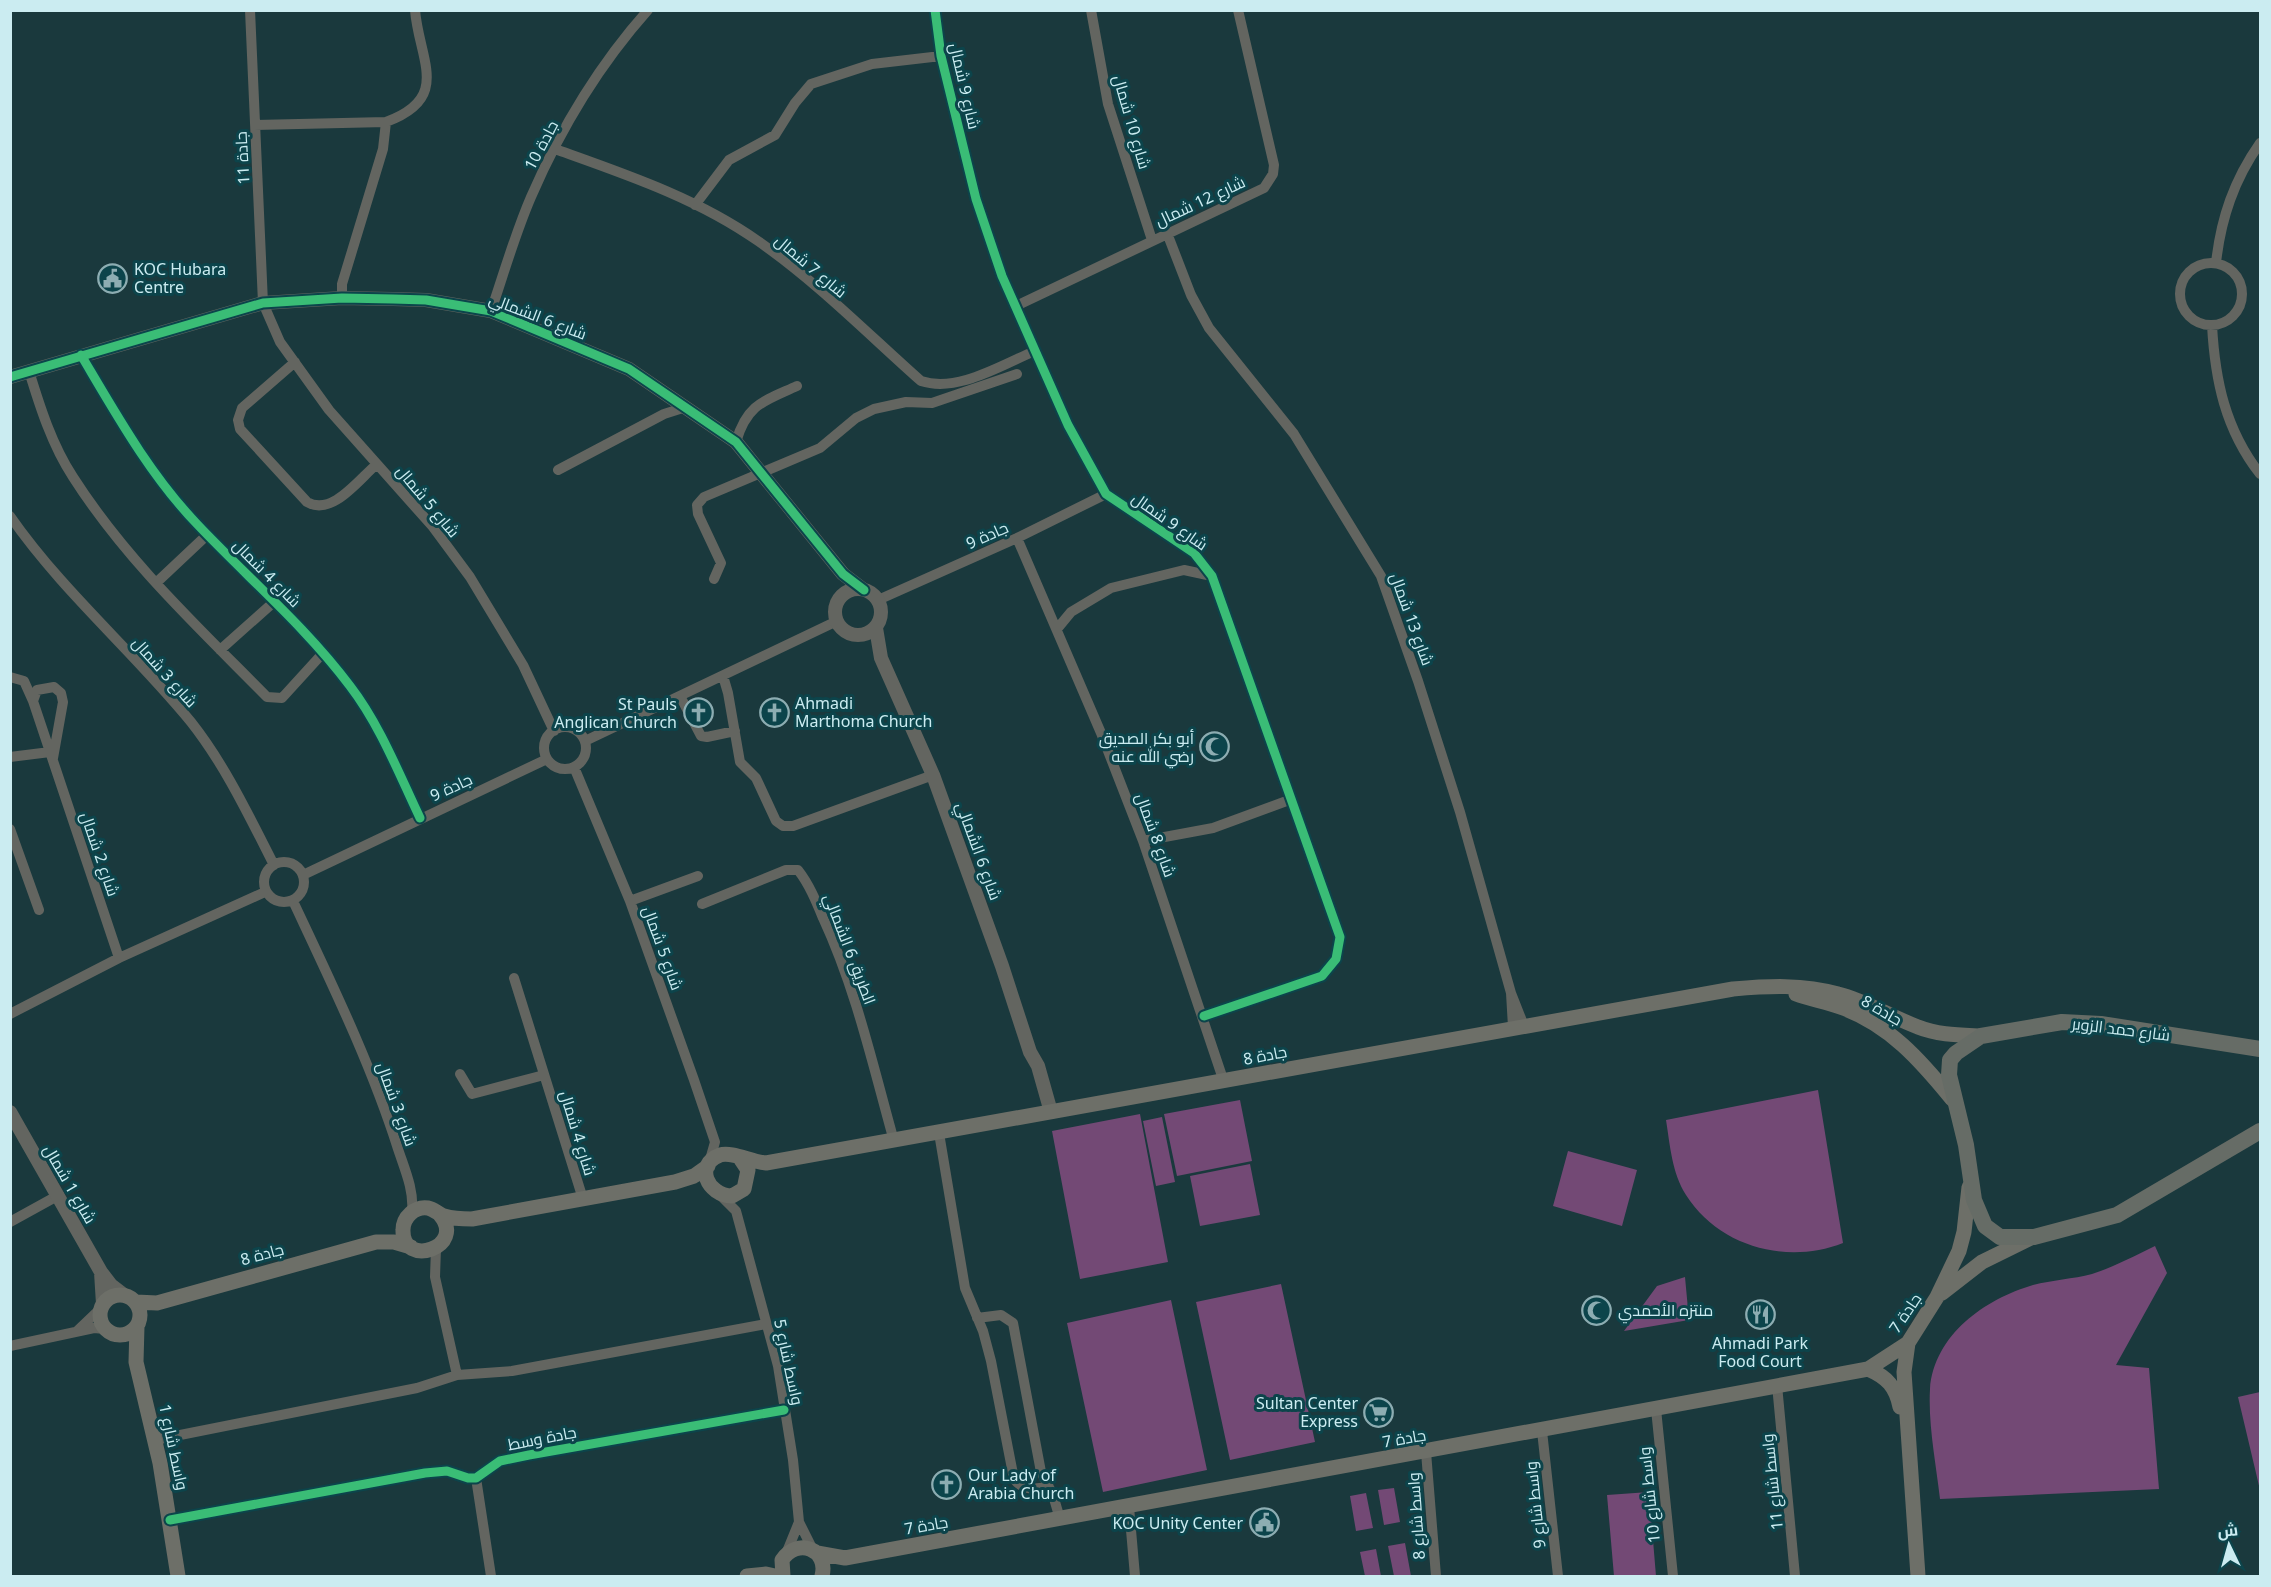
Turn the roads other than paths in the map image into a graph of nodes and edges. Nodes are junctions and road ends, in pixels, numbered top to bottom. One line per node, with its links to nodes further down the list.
1 (250, 10): 9 (street, جادة 11)
2 (415, 10): 8 (street)
3 (648, 10): 11 (street, جادة 10)
4 (934, 10): 7 (street, شارع 9 شمال)
5 (1091, 10): 14 (street, شارع 10 شمال)
6 (1239, 10): 13 (street, شارع 12 شمال)
7 (941, 56): 12 (street); 18 (street, شارع 9 شمال)
8 (386, 122): 9 (street); 16 (street)
9 (255, 125): 17 (street, جادة 11)
10 (2260, 143): 15 (street)
11 (555, 149): 12 (street, شارع 7 شمال); 19 (street, جادة 10)
12 (695, 205): 21 (street, شارع 7 شمال)
13 (1167, 233): 14 (street, شارع 12 شمال); 82 (street, شارع 13 شمال)
14 (1152, 240): 18 (street, شارع 12 شمال)
15 (2216, 263): 20 (street); 20 (street)
16 (342, 298): 17 (street, شارع 6 الشمالي); 19 (street, شارع 6 الشمالي)
17 (263, 303): 22 (street, شارع 6 الشمالي); 23 (street, شارع 5 شمال)
18 (1016, 306): 21 (street, شارع 9 شمال)
19 (491, 311): 28 (street, شارع 6 الشمالي)
20 (2212, 325): 33 (street)
21 (1035, 351): 34 (street, شارع 9 شمال)
22 (81, 355): 24 (street, شارع 6 الشمالي); 36 (street, شارع 4 شمال)
23 (295, 362): 30 (street, شارع 5 شمال); 30 (street)
24 (29, 371): 26 (street, شارع 6 الشمالي); 41 (street)
25 (1017, 374): 32 (street)
26 (10, 377)
27 (797, 386): 29 (street)
28 (686, 407): 29 (street, شارع 6 الشمالي); 31 (street)
29 (736, 442): 32 (street, شارع 6 الشمالي)
30 (377, 464): 57 (street, شارع 5 شمال)
31 (558, 470)
32 (764, 474): 38 (street, شارع 6 الشمالي); 40 (street)
33 (2260, 474)
34 (1106, 494): 37 (street, جادة 9); 39 (street, شارع 9 شمال)
35 (10, 516): 69 (street, شارع 3 شمال)
36 (207, 534): 41 (street); 45 (street, شارع 4 شمال)
37 (1017, 538): 44 (street, جادة 9); 48 (street, شارع 8 شمال)
38 (829, 557): 42 (street, شارع 6 الشمالي); 43 (street, شارع 6 الشمالي)
39 (1212, 576): 48 (street); 65 (street, شارع 9 شمال)
40 (714, 579)
41 (156, 583): 50 (street)
42 (864, 590): 43 (street); 44 (street)
43 (841, 597): 46 (street)
44 (878, 600): 47 (street)
45 (275, 601): 50 (street); 51 (street, شارع 4 شمال)
46 (837, 621): 49 (street); 53 (street)
47 (876, 628): 49 (street); 52 (street, شارع 6 الشمالي)
48 (1056, 629): 68 (street, شارع 8 شمال)
49 (855, 635): 52 (street, شارع 6 الشمالي)
50 (220, 650): 51 (street)
51 (323, 653): 66 (street, شارع 4 شمال)
52 (884, 666): 64 (street, شارع 6 الشمالي)
53 (723, 676): 55 (street); 58 (street)
54 (10, 677): 56 (street, شارع 2 شمال)
55 (680, 696): 58 (street); 59 (street)
56 (33, 701): 60 (street, شارع 2 شمال); 60 (street, شارع 2 شمال)
57 (554, 730): 59 (street); 62 (street)
58 (735, 731): 64 (street)
59 (585, 741): 63 (street)
60 (51, 756): 61 (street); 77 (street, شارع 2 شمال)
61 (10, 757)
62 (547, 759): 63 (street); 66 (street, جادة 9)
63 (574, 767): 74 (street, شارع 5 شمال)
64 (933, 775): 89 (street, شارع 6 الشمالي)
65 (1292, 799): 68 (street); 81 (street, شارع 9 شمال)
66 (420, 818): 70 (street, جادة 9)
67 (10, 829): 76 (street)
68 (1143, 841): 81 (street, شارع 8 شمال)
69 (274, 865): 70 (street); 72 (street)
70 (303, 875): 73 (street)
71 (698, 876): 74 (street)
72 (266, 892): 73 (street); 77 (street)
73 (293, 901): 101 (street, شارع 3 شمال)
74 (630, 901): 94 (street, شارع 5 شمال)
75 (702, 904): 93 (street, الطريق 6 الشمالي)
76 (39, 910)
77 (119, 958): 80 (street)
78 (514, 978): 86 (street, شارع 4 شمال)
79 (1770, 986): 82 (main road, جادة 8); 83 (main road, جادة 8); 88 (main road, جادة 8)
80 (10, 1014)
81 (1204, 1017): 87 (street, شارع 8 شمال)
82 (1519, 1026): 87 (main road, جادة 8)
83 (1981, 1036): 84 (main road, شارع حمد الزوير); 88 (main road)
84 (2260, 1049)
85 (460, 1074): 86 (street, شارع 4 شمال)
86 (544, 1075): 104 (street, شارع 4 شمال)
87 (1224, 1082): 89 (main road, جادة 8)
88 (1952, 1099): 98 (main road)
89 (1047, 1113): 92 (main road, جادة 8)
90 (11, 1116): 103 (street, شارع 1 شمال)
91 (2260, 1131): 110 (main road)
92 (939, 1133): 93 (main road, جادة 8); 120 (street)
93 (894, 1141): 96 (main road, جادة 8)
94 (715, 1142): 95 (street); 97 (street)
95 (738, 1157): 96 (main road, جادة 8); 97 (main road); 100 (main road)
96 (766, 1163): 100 (main road)
97 (709, 1165): 99 (main road); 102 (main road)
98 (1969, 1181): 110 (main road); 116 (main road, جادة 7)
99 (675, 1182): 102 (main road); 104 (main road)
100 (746, 1183): 102 (main road); 105 (street)
101 (410, 1187): 106 (street, شارع 3 شمال); 107 (street, شارع 3 شمال)
102 (718, 1194): 105 (street)
103 (59, 1195): 109 (street); 114 (street, شارع 1 شمال)
104 (583, 1199): 108 (main road)
105 (736, 1211): 122 (street, واسط شارع 5)
106 (434, 1212): 107 (main road); 108 (main road); 112 (main road)
107 (408, 1215): 111 (main road, جادة 8); 113 (main road)
108 (472, 1219): 112 (main road)
109 (10, 1222)
110 (2034, 1236): 116 (main road, جادة 7)
111 (376, 1242): 113 (main road, جادة 8); 118 (main road, جادة 8)
112 (439, 1245): 113 (main road); 115 (street)
113 (414, 1249): 115 (street)
114 (100, 1272): 117 (street, شارع 1 شمال); 119 (street, شارع 1 شمال)
115 (435, 1277): 129 (street)
116 (1937, 1297): 125 (main road, جادة 7)
117 (130, 1298): 118 (main road, جادة 8); 119 (main road); 121 (main road)
118 (157, 1303): 121 (main road, جادة 8)
119 (101, 1307): 123 (street); 124 (main road)
120 (977, 1318): 138 (street); 138 (street)
121 (139, 1322): 124 (main road); 127 (main road, واسط شارع 1)
122 (766, 1324): 129 (street); 131 (street, واسط شارع 5)
123 (77, 1331): 124 (street); 126 (street)
124 (110, 1332): 127 (main road, واسط شارع 1)
125 (1908, 1343): 128 (main road, جادة 7); 136 (main road)
126 (10, 1346)
127 (136, 1362): 134 (main road, واسط شارع 1)
128 (1868, 1370): 130 (main road, جادة 7); 136 (main road)
129 (457, 1375): 134 (street)
130 (1778, 1385): 132 (main road, جادة 7); 156 (street, واسط شارع 11)
131 (784, 1410): 137 (street, جادة وسط); 142 (street, واسط شارع 5)
132 (1656, 1410): 133 (main road, جادة 7); 155 (street, واسط شارع 10)
133 (1542, 1431): 135 (main road, جادة 7); 154 (street, واسط شارع 9)
134 (155, 1440): 141 (main road, واسط شارع 1)
135 (1426, 1452): 139 (main road, جادة 7); 153 (street, واسط شارع 8)
136 (1910, 1454): 157 (main road)
137 (476, 1478): 141 (street); 148 (street)
138 (1049, 1486): 140 (street)
139 (1129, 1507): 140 (main road, جادة 7); 152 (street)
140 (1060, 1519): 145 (main road, جادة 7)
141 (170, 1520): 147 (main road, واسط شارع 1)
142 (799, 1522): 143 (street, واسط شارع 5); 144 (street, واسط شارع 5)
143 (815, 1551): 144 (main road, جادة 7); 145 (main road, جادة 7); 151 (main road)
144 (784, 1557): 146 (main road); 150 (main road)
145 (845, 1558): 151 (main road, جادة 7)
146 (753, 1575): 149 (main road)
147 (178, 1576)
148 (492, 1576)
149 (775, 1576)
150 (783, 1576)
151 (822, 1576)
152 (1135, 1576)
153 (1436, 1576)
154 (1558, 1576)
155 (1673, 1576)
156 (1796, 1576)
157 (1918, 1576)

